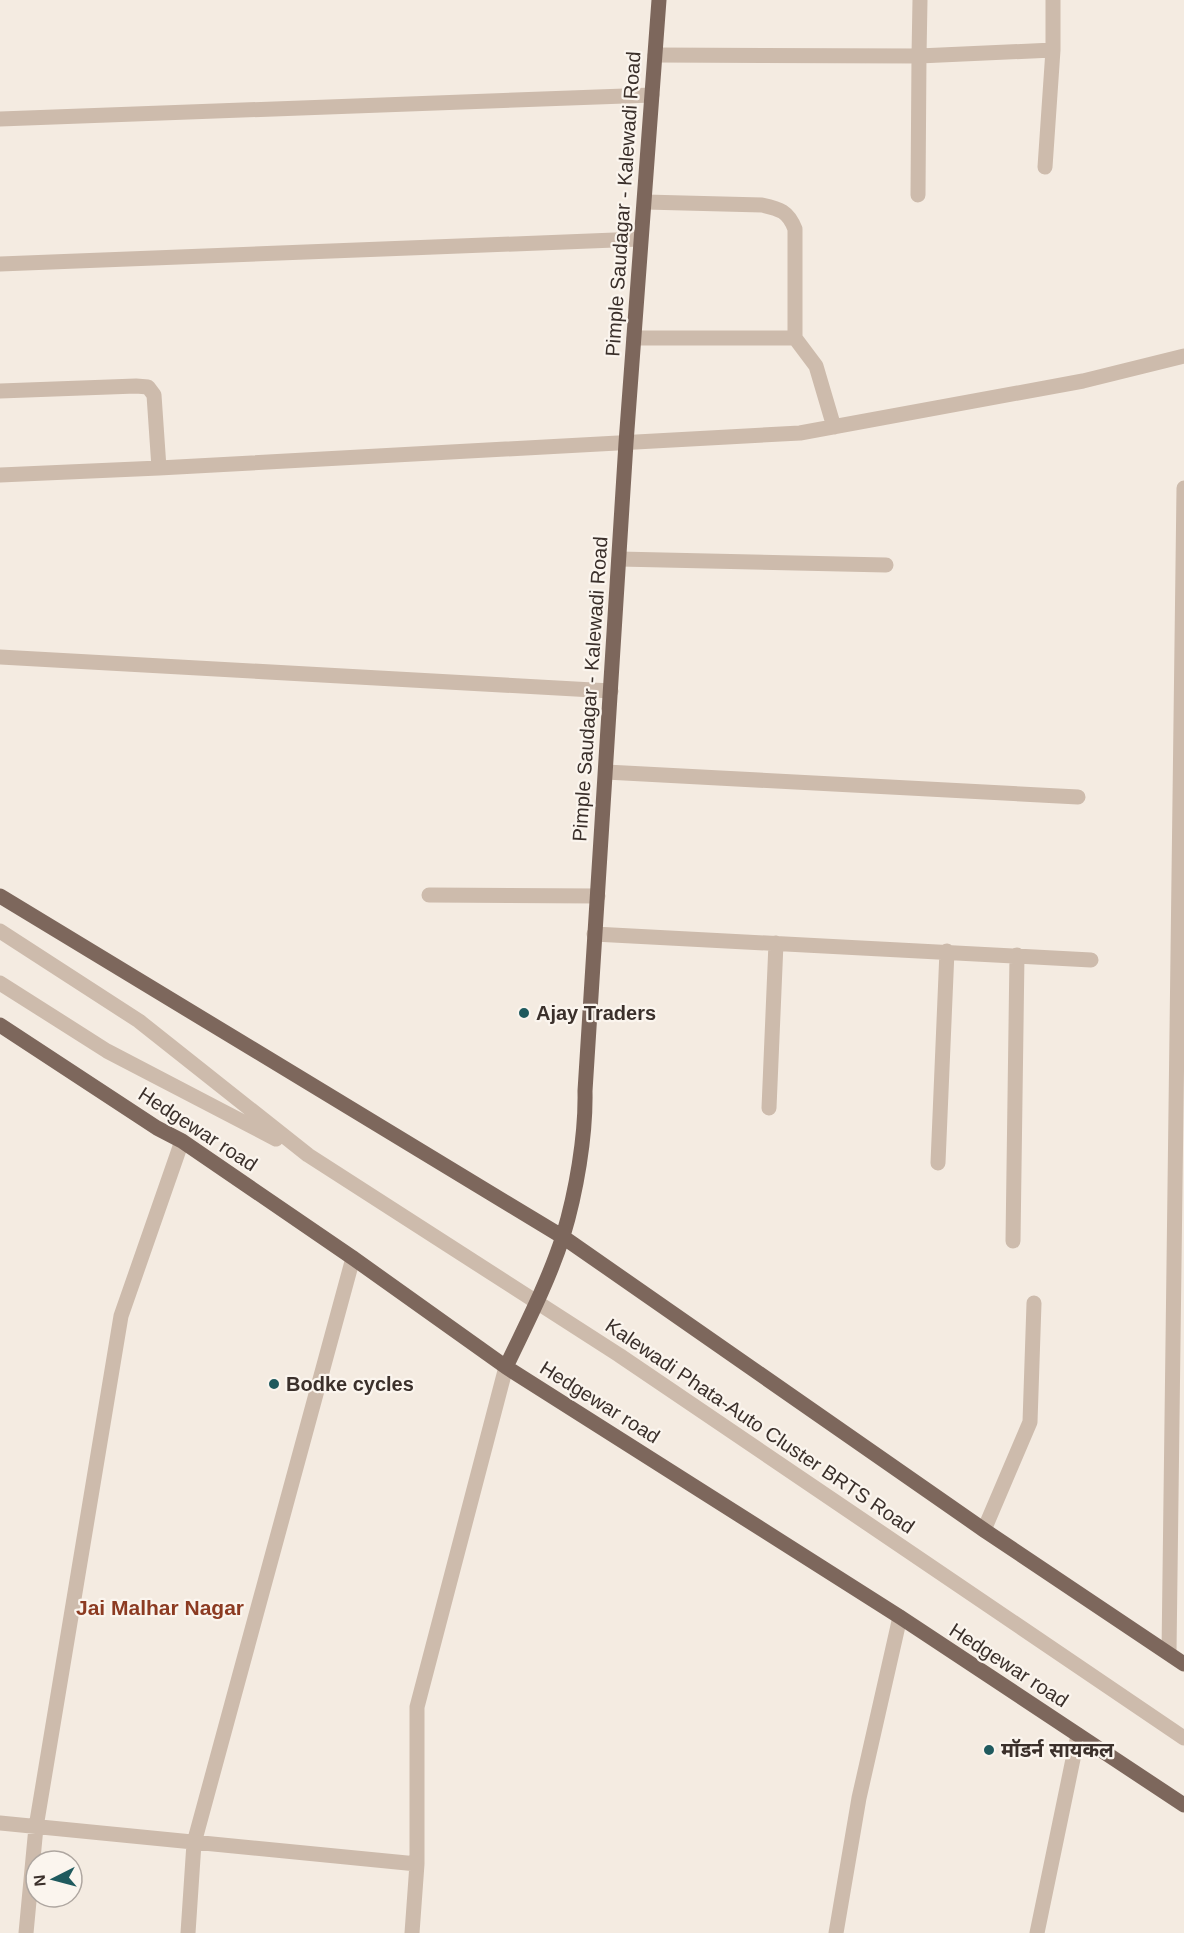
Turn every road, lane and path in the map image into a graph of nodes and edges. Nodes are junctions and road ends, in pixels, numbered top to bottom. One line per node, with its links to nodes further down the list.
1 (659, 0): 5 (main road, Pimple Saudagar - Kalewadi Road)
2 (920, 0): 6 (street)
3 (1053, 0): 4 (street)
4 (1053, 50): 6 (street); 9 (street)
5 (655, 56): 6 (street); 7 (main road, Pimple Saudagar - Kalewadi Road)
6 (919, 56): 10 (street)
7 (652, 95): 8 (street); 11 (main road, Pimple Saudagar - Kalewadi Road)
8 (0, 119)
9 (1045, 167)
10 (918, 195)
11 (645, 202): 12 (main road, Pimple Saudagar - Kalewadi Road); 15 (street)
12 (640, 239): 13 (street); 14 (main road, Pimple Saudagar - Kalewadi Road)
13 (0, 264)
14 (634, 338): 15 (street); 19 (main road, Pimple Saudagar - Kalewadi Road)
15 (795, 338): 18 (street)
16 (1184, 356): 18 (street)
17 (0, 391): 20 (street)
18 (834, 427): 19 (street)
19 (626, 443): 20 (street); 23 (main road, Pimple Saudagar - Kalewadi Road)
20 (159, 468): 21 (street)
21 (0, 475)
22 (1184, 488): 52 (street)
23 (619, 559): 24 (street); 26 (main road, Pimple Saudagar - Kalewadi Road)
24 (886, 566)
25 (0, 657): 26 (street)
26 (611, 691): 27 (main road, Pimple Saudagar - Kalewadi Road)
27 (606, 772): 28 (street); 31 (main road, Pimple Saudagar - Kalewadi Road)
28 (1078, 797)
29 (429, 895): 31 (street)
30 (0, 896): 44 (main road)
31 (598, 896): 33 (main road, Pimple Saudagar - Kalewadi Road)
32 (0, 931): 42 (street, Kalewadi Phata-Auto Cluster BRTS Road)
33 (594, 934): 34 (street); 44 (main road, Pimple Saudagar - Kalewadi Road)
34 (776, 943): 35 (street); 40 (street)
35 (947, 951): 36 (street); 43 (street)
36 (1017, 955): 37 (street); 45 (street)
37 (1091, 960)
38 (0, 983): 42 (street, Kalewadi Phata-Auto Cluster BRTS Road)
39 (0, 1025): 41 (main road, Hedgewar road)
40 (768, 1108)
41 (182, 1141): 46 (main road, Hedgewar road); 58 (street)
42 (308, 1155): 47 (street, Kalewadi Phata-Auto Cluster BRTS Road)
43 (938, 1163)
44 (563, 1237): 47 (main road, Pimple Saudagar - Kalewadi Road); 50 (main road)
45 (1013, 1241)
46 (353, 1258): 49 (main road, Hedgewar road); 59 (street)
47 (536, 1303): 49 (main road, Pimple Saudagar - Kalewadi Road); 55 (street, Kalewadi Phata-Auto Cluster BRTS Road)
48 (1034, 1303): 50 (street)
49 (506, 1367): 51 (main road, Hedgewar road); 60 (street)
50 (984, 1530): 52 (main road)
51 (900, 1617): 54 (main road, Hedgewar road); 64 (street)
52 (1169, 1653): 53 (main road)
53 (1184, 1664)
54 (1078, 1735): 56 (main road, Hedgewar road); 65 (street)
55 (1184, 1738)
56 (1184, 1805)
57 (0, 1823): 58 (street)
58 (36, 1827): 59 (street); 61 (street)
59 (194, 1843): 60 (street); 62 (street)
60 (417, 1864): 63 (street)
61 (26, 1933)
62 (188, 1933)
63 (412, 1933)
64 (836, 1933)
65 (1037, 1933)

